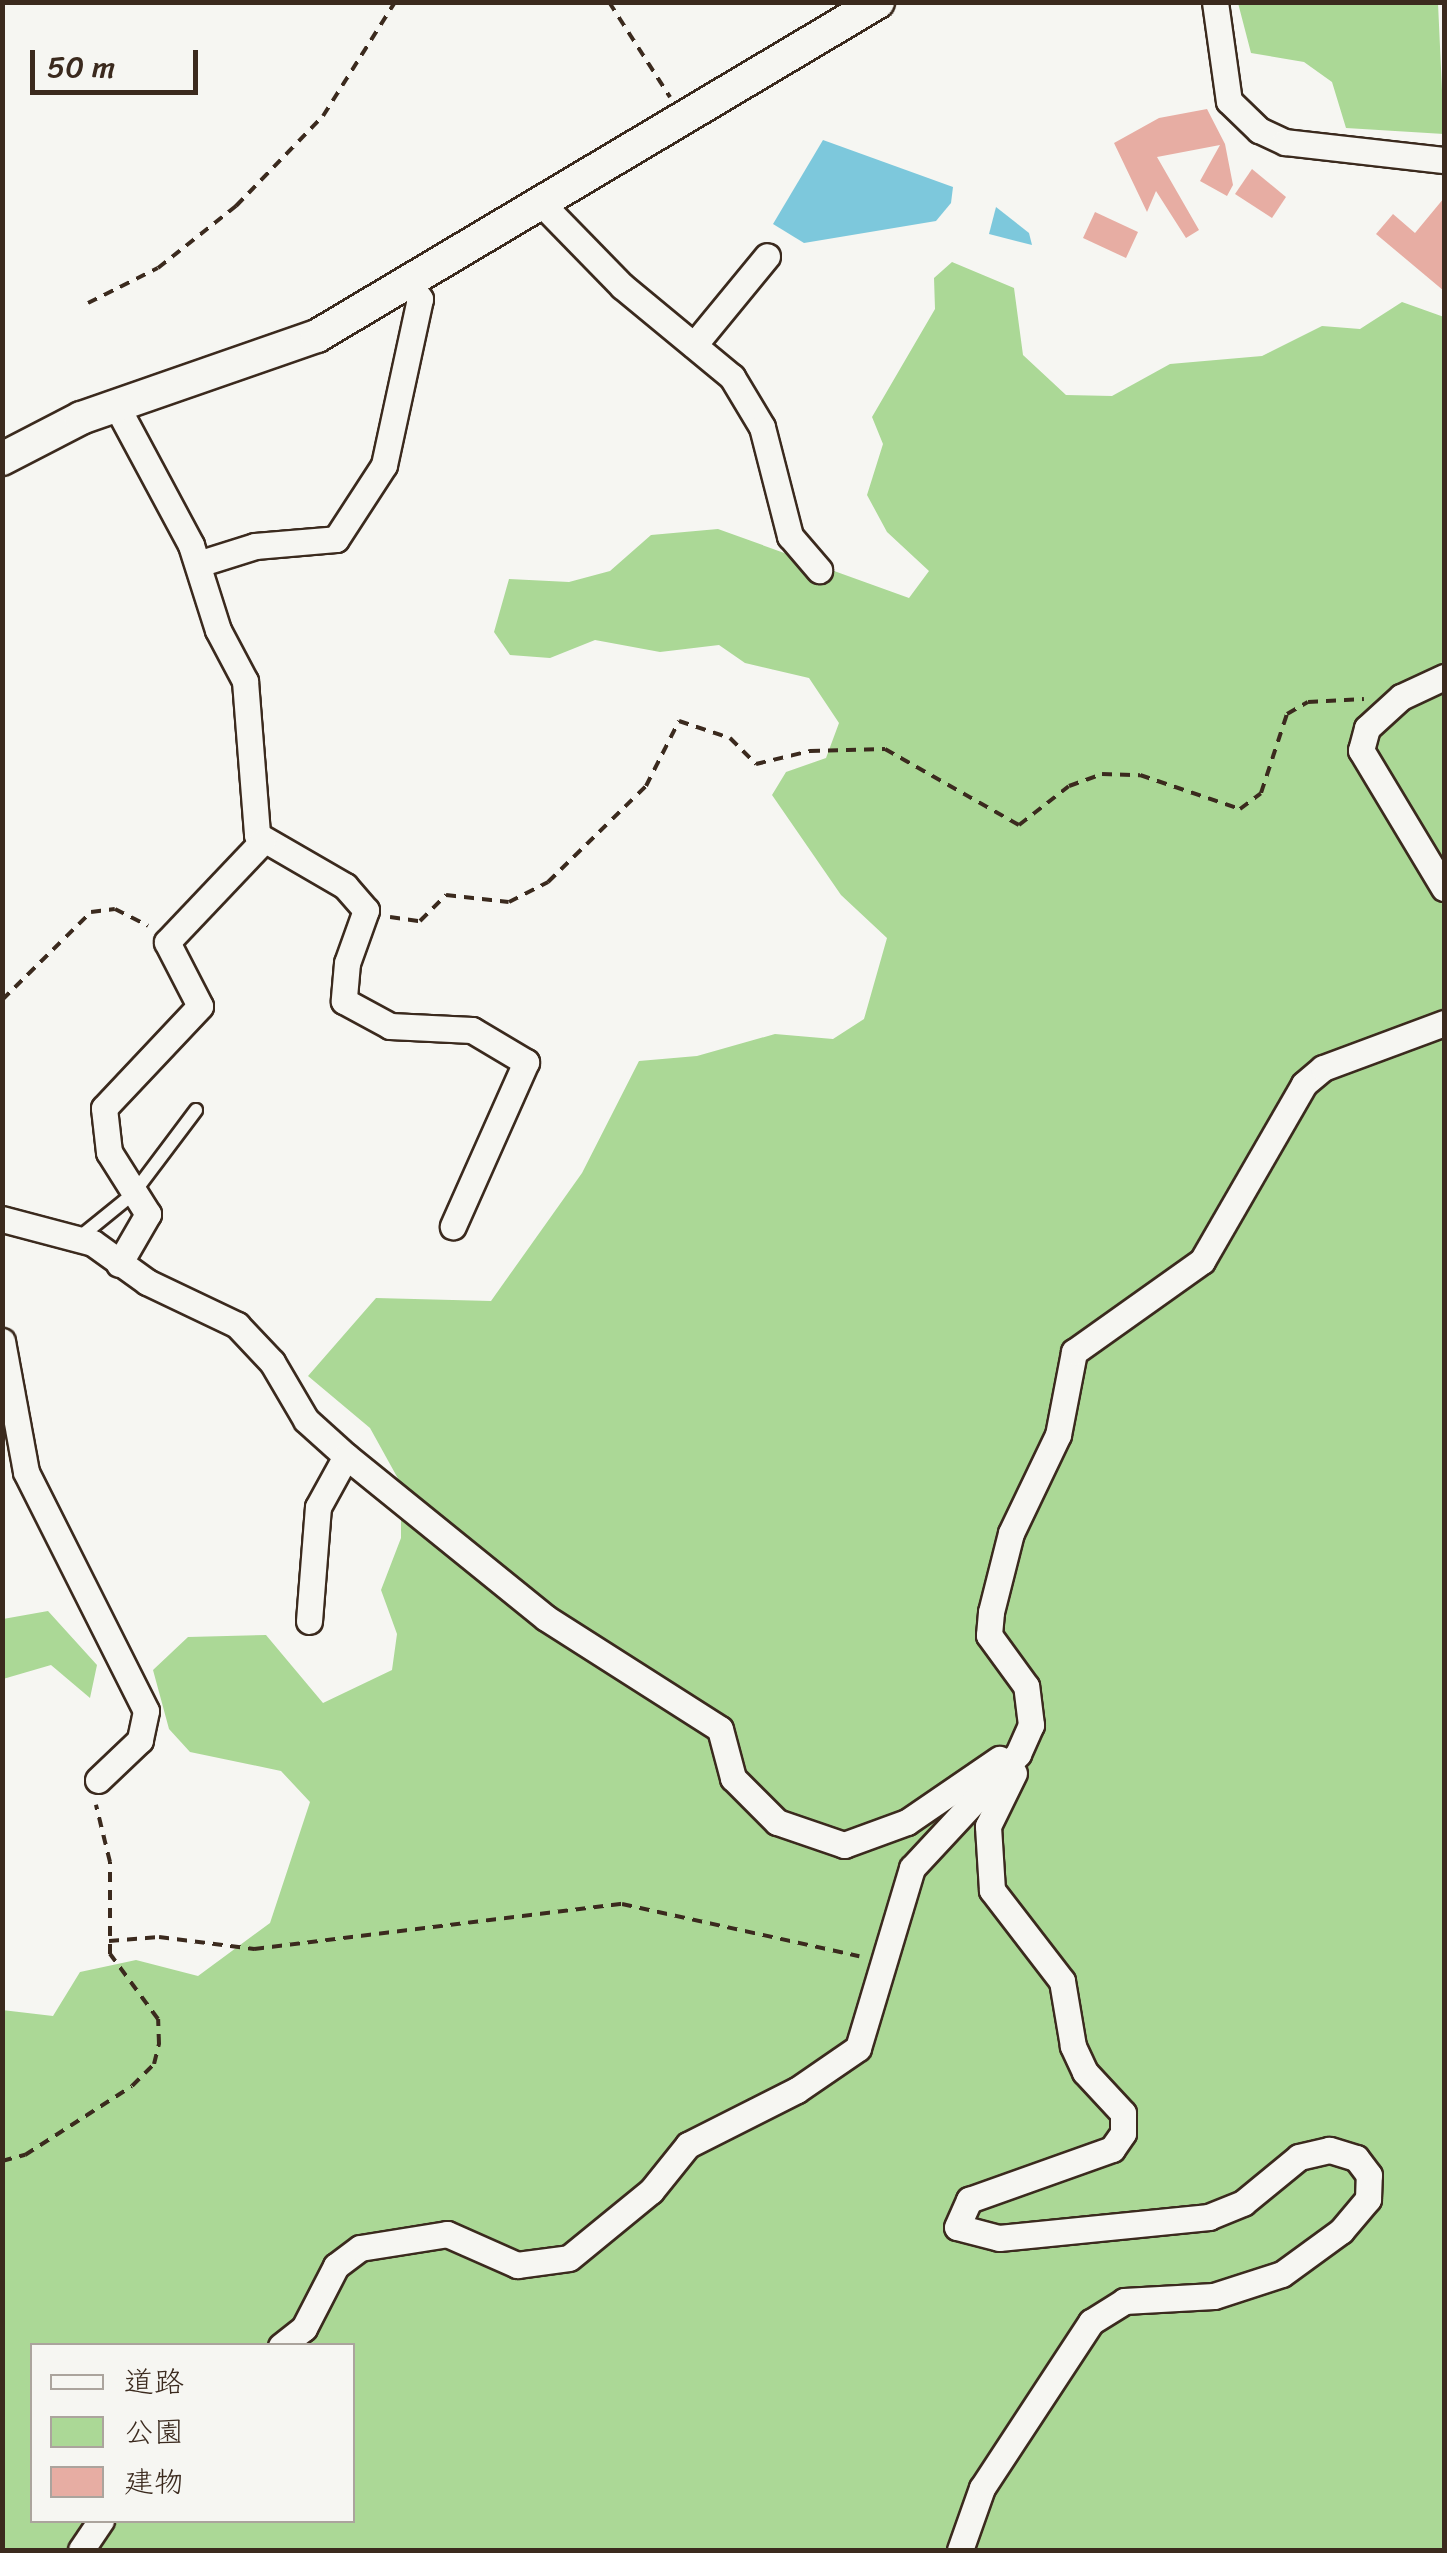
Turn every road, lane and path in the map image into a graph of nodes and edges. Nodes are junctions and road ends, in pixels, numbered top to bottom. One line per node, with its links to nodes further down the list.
1 (395, 2): 10 (path)
2 (609, 2): 5 (path)
3 (878, 2): 5 (street)
4 (1215, 2): 6 (street)
5 (683, 118): 7 (street)
6 (1444, 160)
7 (542, 204): 9 (street); 11 (street)
8 (767, 256): 11 (street)
9 (410, 284): 12 (street); 14 (street)
10 (88, 303)
11 (694, 345): 15 (street)
12 (116, 405): 13 (street); 14 (street)
13 (2, 459)
14 (198, 564): 18 (street)
15 (819, 570)
16 (1444, 676): 17 (street)
17 (1400, 697): 19 (street); 20 (path)
18 (263, 841): 20 (street); 21 (street)
19 (1444, 888)
20 (366, 910): 27 (street)
21 (167, 942): 22 (path); 25 (street)
22 (2, 1000)
23 (1444, 1023): 33 (street)
24 (196, 1110): 25 (lane)
25 (133, 1194): 28 (lane); 29 (street)
26 (2, 1219): 28 (street)
27 (453, 1226)
28 (78, 1238): 29 (street)
29 (119, 1264): 31 (street)
30 (2, 1341): 34 (street)
31 (346, 1456): 32 (street); 33 (street)
32 (310, 1620)
33 (1016, 1756): 36 (street); 41 (street)
34 (98, 1780): 35 (path)
35 (108, 1941): 36 (path); 37 (path)
36 (883, 1964): 38 (street)
37 (2, 2161)
38 (286, 2343)
39 (99, 2523): 40 (street)
40 (80, 2550)
41 (960, 2550)

